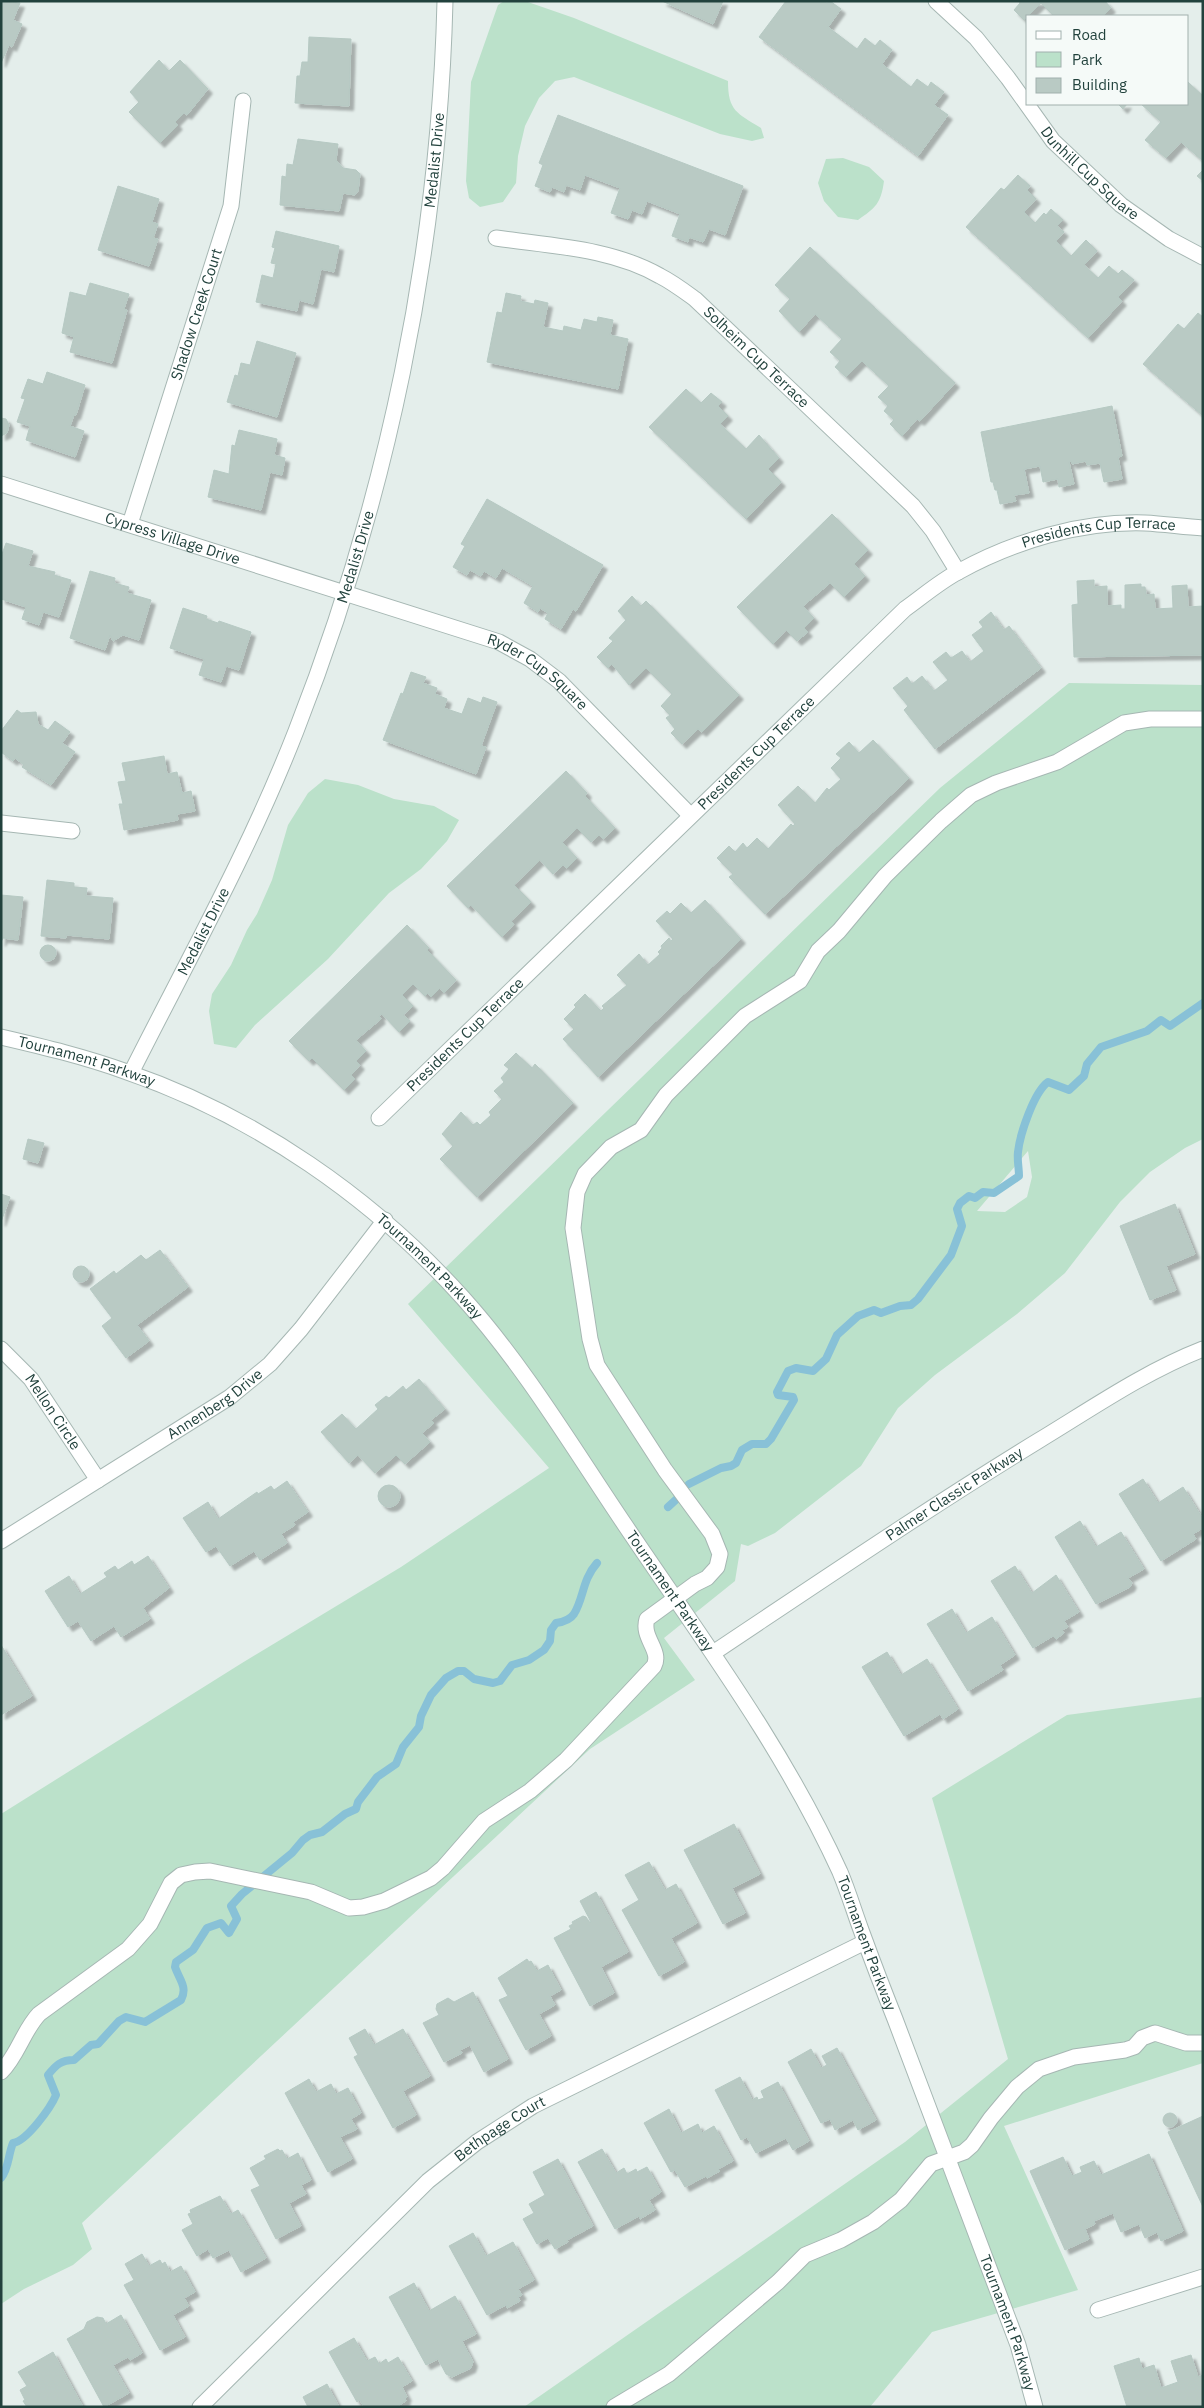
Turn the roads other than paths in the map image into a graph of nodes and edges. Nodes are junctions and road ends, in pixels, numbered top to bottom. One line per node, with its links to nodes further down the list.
1 (446, 1): 12 (street, Medalist Drive)
2 (936, 1): 4 (street, Dunhill Cup Square)
3 (244, 101): 9 (street, Shadow Creek Court)
4 (1026, 103)
5 (1027, 105): 7 (street, Dunhill Cup Square)
6 (496, 238): 11 (street, Solheim Cup Terrace)
7 (1203, 257)
8 (1, 484): 9 (street, Cypress Village Drive)
9 (130, 524): 12 (street, Cypress Village Drive)
10 (1203, 528): 11 (street, Presidents Cup Terrace)
11 (958, 572): 14 (street, Presidents Cup Terrace)
12 (345, 592): 14 (street, Ryder Cup Square); 18 (street, Medalist Drive)
13 (1203, 719): 25 (street)
14 (690, 815): 19 (street, Presidents Cup Terrace)
15 (1, 823): 16 (street)
16 (72, 831)
17 (1, 1037): 18 (street, Tournament Parkway)
18 (131, 1073): 20 (street, Tournament Parkway)
19 (379, 1118)
20 (384, 1220): 23 (street, Annenberg Drive); 25 (street, Tournament Parkway)
21 (1, 1349): 23 (street, Mellon Circle)
22 (1203, 1349): 26 (street, Palmer Classic Parkway)
23 (98, 1480): 24 (street, Annenberg Drive)
24 (1, 1541)
25 (675, 1599): 26 (street, Tournament Parkway); 29 (street)
26 (713, 1652): 27 (street, Tournament Parkway)
27 (865, 1942): 30 (street, Tournament Parkway); 33 (street, Bethpage Court)
28 (1203, 2043): 30 (street)
29 (1, 2072)
30 (947, 2158): 34 (street); 35 (street, Tournament Parkway)
31 (1203, 2277): 32 (street)
32 (1098, 2310)
33 (200, 2407)
34 (614, 2407)
35 (1035, 2407)

